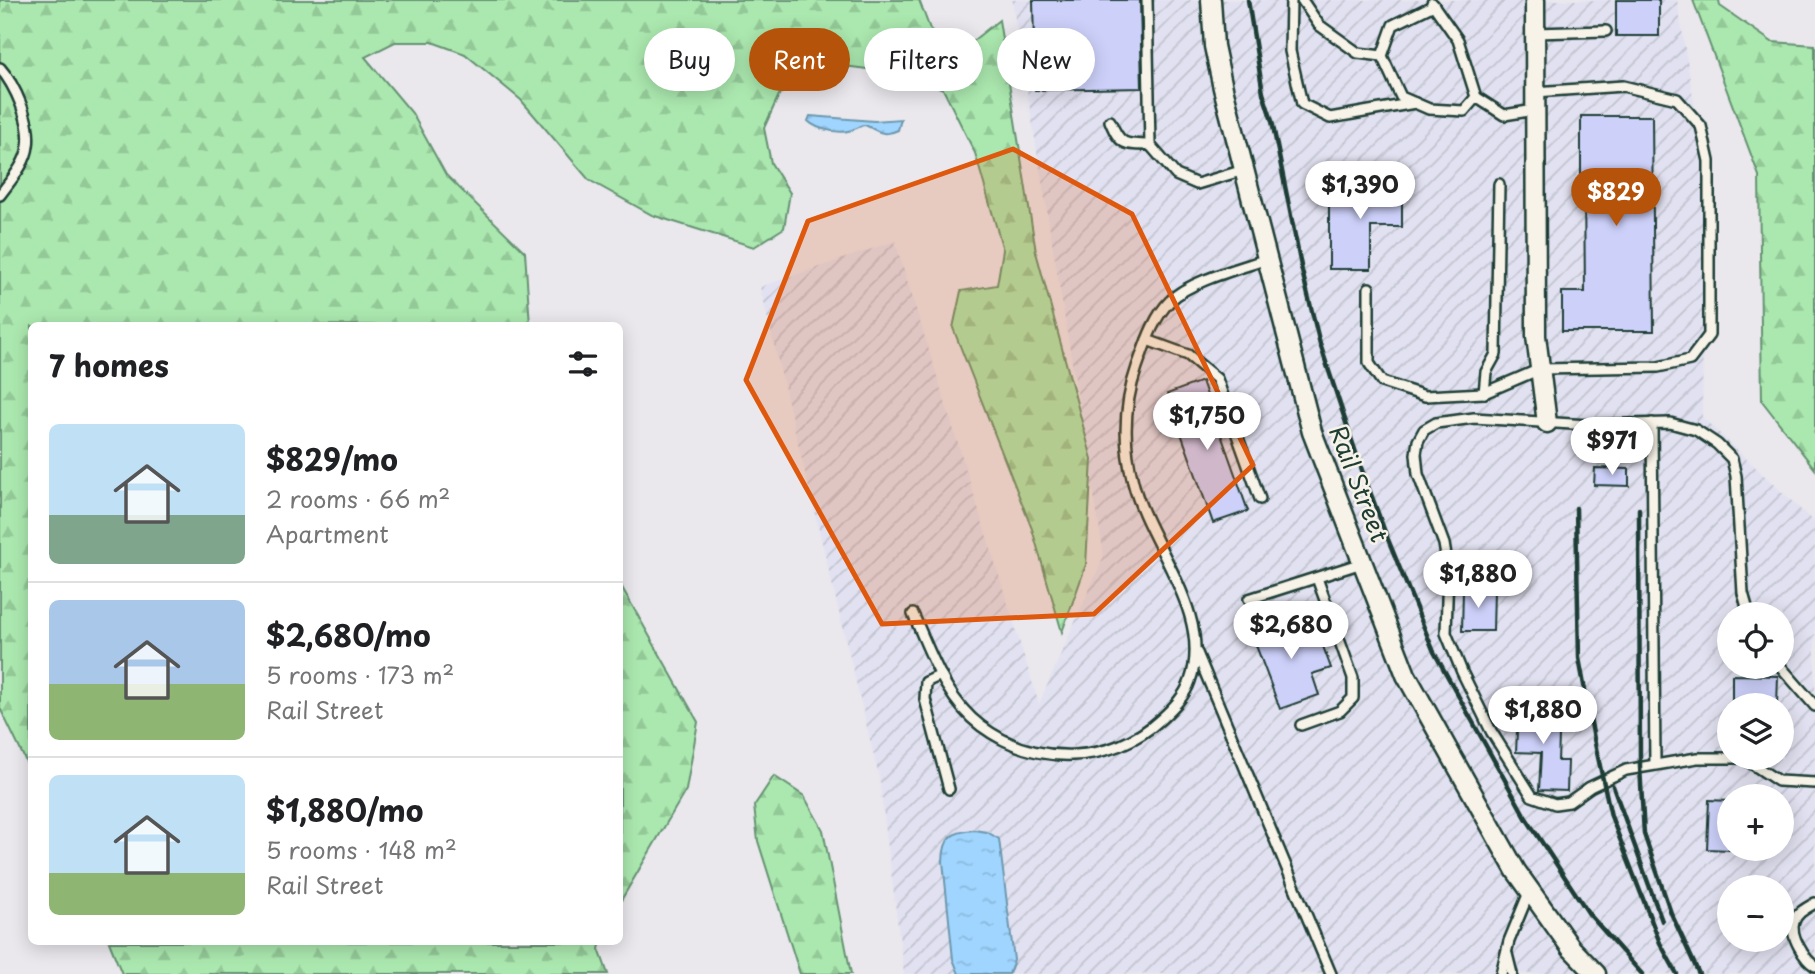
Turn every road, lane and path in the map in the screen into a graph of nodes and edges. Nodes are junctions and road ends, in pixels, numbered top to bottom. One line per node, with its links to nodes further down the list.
1 (1147, 0): 15 (lane)
2 (1211, 0): 16 (street, Rail Street)
3 (1291, 0): 13 (lane)
4 (1303, 0): 9 (lane)
5 (1535, 0): 8 (street)
6 (1432, 3): 9 (lane); 11 (lane)
7 (1606, 32): 8 (lane)
8 (1535, 33): 12 (street)
9 (1382, 56): 13 (lane)
10 (0, 68): 18 (lane)
11 (1476, 97): 12 (lane); 13 (lane)
12 (1535, 101): 22 (street); 22 (lane)
13 (1415, 103)
14 (1110, 121): 15 (lane)
15 (1150, 145): 16 (lane)
16 (1244, 170): 19 (street, Rail Street)
17 (1499, 184): 23 (lane)
18 (0, 195)
19 (1267, 258): 21 (lane); 27 (street, Rail Street)
20 (1369, 288): 23 (lane)
21 (1147, 340): 26 (lane); 32 (lane)
22 (1540, 369): 23 (lane); 24 (street)
23 (1484, 393)
24 (1547, 423): 25 (lane); 37 (lane)
25 (1652, 423): 30 (lane); 37 (lane)
26 (1261, 499)
27 (1362, 564): 28 (lane); 40 (street, Rail Street)
28 (1317, 578): 29 (lane); 36 (lane)
29 (1249, 599)
30 (1746, 602)
31 (913, 614): 33 (lane)
32 (1196, 651): 33 (lane); 44 (lane)
33 (941, 675): 39 (lane)
34 (1791, 679): 35 (lane)
35 (1815, 706)
36 (1301, 725)
37 (1655, 764): 38 (lane)
38 (1815, 783)
39 (949, 789)
40 (1530, 890): 42 (lane); 47 (street, Rail Street)
41 (1815, 903): 43 (lane)
42 (1507, 952): 45 (lane); 46 (lane)
43 (1815, 966)
44 (1331, 974)
45 (1501, 974)
46 (1512, 974)
47 (1595, 974)

